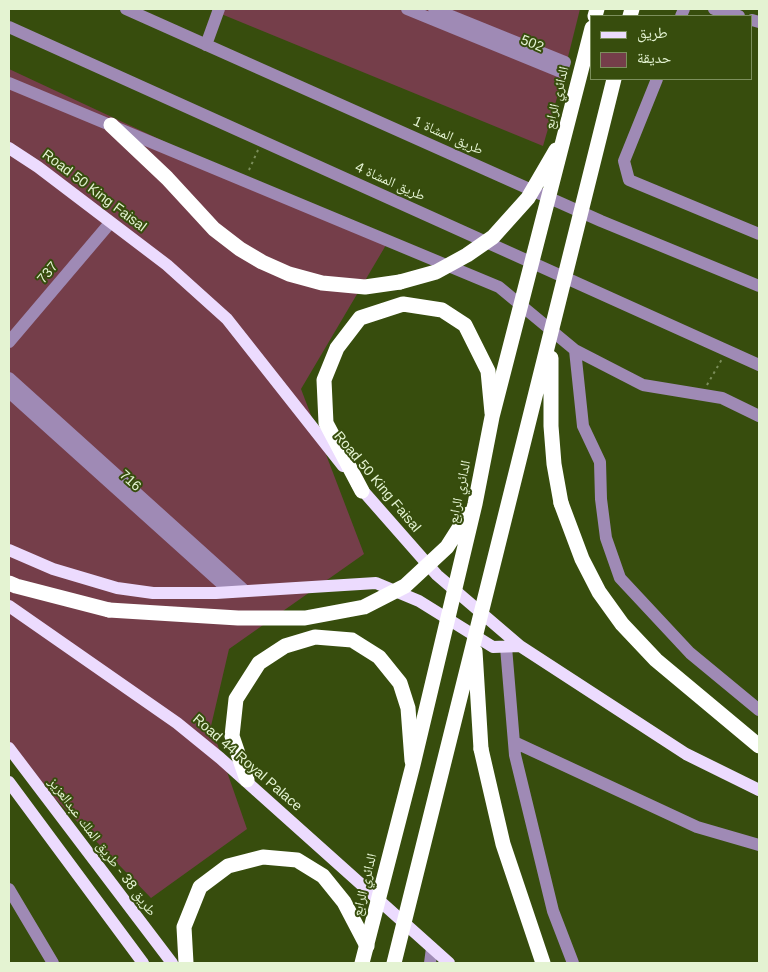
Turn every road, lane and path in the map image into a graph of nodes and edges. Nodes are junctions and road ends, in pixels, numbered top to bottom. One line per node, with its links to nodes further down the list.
1 (126, 9): 9 (street, طريق المشاة 1)
2 (219, 9): 9 (street)
3 (408, 9): 4 (street, 502)
4 (434, 9)
5 (714, 9): 6 (street)
6 (735, 15)
7 (9, 27): 15 (street, طريق المشاة 4)
8 (590, 36): 14 (highway, الدائري الرابع, bridge)
9 (206, 45): 20 (street, طريق المشاة 1)
10 (614, 80): 21 (highway, bridge)
11 (656, 80): 19 (street)
12 (9, 83): 13 (street)
13 (111, 125): 14 (highway, bridge); 17 (street)
14 (564, 136): 30 (highway, الدائري الرابع, bridge)
15 (262, 141): 17 (path); 24 (street, طريق المشاة 4)
16 (9, 148): 18 (main road, Road 50 King Faisal)
17 (244, 180): 23 (street)
18 (110, 223): 22 (street, 737); 31 (main road, Road 50 King Faisal)
19 (759, 234)
20 (759, 286)
21 (552, 326): 38 (highway, bridge); 43 (highway, bridge)
22 (9, 342)
23 (575, 350): 28 (street); 41 (street)
24 (726, 350): 25 (street, طريق المشاة 4); 28 (path)
25 (759, 365)
26 (9, 378): 35 (street)
27 (9, 392): 36 (street, 716)
28 (702, 394): 29 (street)
29 (759, 416)
30 (492, 417): 31 (highway); 32 (highway, الدائري الرابع, bridge)
31 (362, 491): 39 (main road, Road 50 King Faisal)
32 (475, 504): 34 (highway, bridge); 45 (highway, الدائري الرابع, bridge)
33 (9, 550): 36 (main road)
34 (9, 582)
35 (245, 590): 36 (main road); 40 (main road)
36 (231, 592)
37 (9, 606): 46 (main road, Road 44 Royal Palace)
38 (474, 635): 53 (highway, bridge); 61 (highway, bridge)
39 (520, 646): 40 (main road); 48 (main road, Road 50 King Faisal)
40 (506, 647): 42 (street)
41 (759, 710)
42 (514, 742): 49 (street); 62 (street)
43 (759, 746)
44 (9, 748): 56 (main road, طريق 38 - طريق الملك عبدالعزيز)
45 (413, 765): 46 (highway); 51 (highway, الدائري الرابع, bridge)
46 (247, 780): 52 (main road, Road 44 Royal Palace)
47 (9, 782): 55 (main road)
48 (759, 790)
49 (759, 845)
50 (9, 889): 54 (street)
51 (367, 946): 57 (highway); 58 (highway, الدائري الرابع, bridge)
52 (432, 948): 59 (street); 60 (main road, Road 44 Royal Palace)
53 (396, 959)
54 (53, 963)
55 (143, 963)
56 (172, 963)
57 (186, 963)
58 (362, 963)
59 (430, 963)
60 (449, 963)
61 (543, 963)
62 (573, 963)

